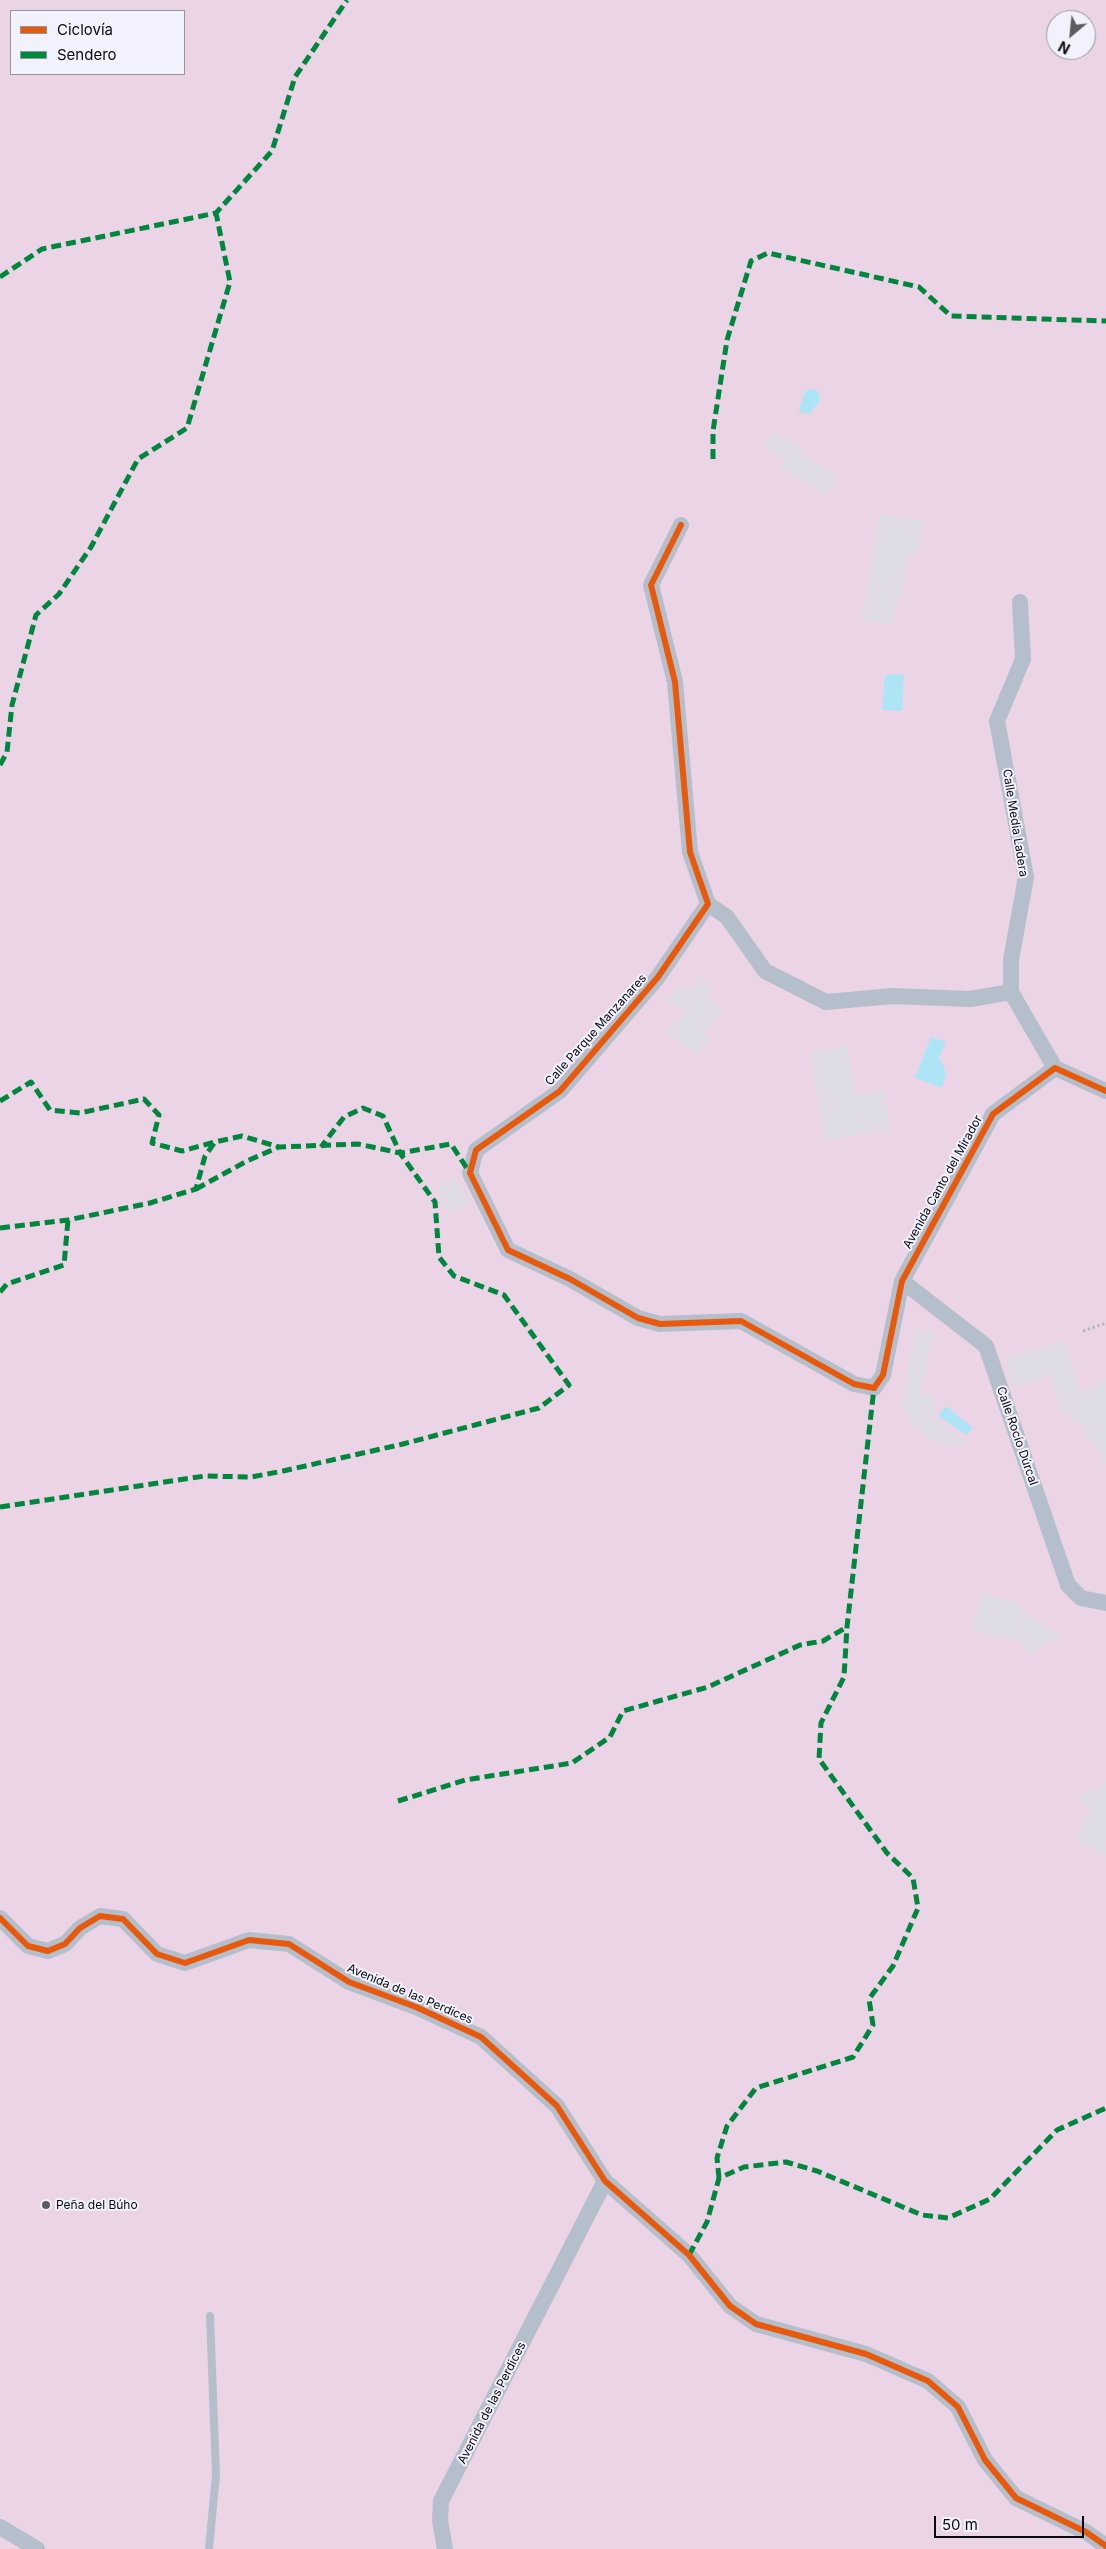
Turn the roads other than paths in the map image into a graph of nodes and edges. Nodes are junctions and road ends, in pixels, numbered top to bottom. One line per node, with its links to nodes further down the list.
1 (681, 525): 3 (street)
2 (1020, 602): 4 (street, Calle Media Ladera)
3 (708, 904): 4 (street); 8 (street, Calle Parque Manzanares)
4 (1011, 992): 5 (street, Calle Media Ladera)
5 (1054, 1068): 6 (street); 7 (street, Avenida Canto del Mirador)
6 (1106, 1091)
7 (902, 1281): 8 (street, Avenida Canto del Mirador); 9 (street, Calle Rocío Dúrcal)
8 (874, 1388)
9 (1106, 1603)
10 (0, 1918): 11 (street, Avenida de las Perdices)
11 (605, 2181): 14 (street, Avenida de las Perdices); 17 (street, Avenida de las Perdices)
12 (210, 2316): 16 (lane)
13 (0, 2527): 15 (street)
14 (1106, 2546)
15 (37, 2549)
16 (209, 2549)
17 (445, 2549)

